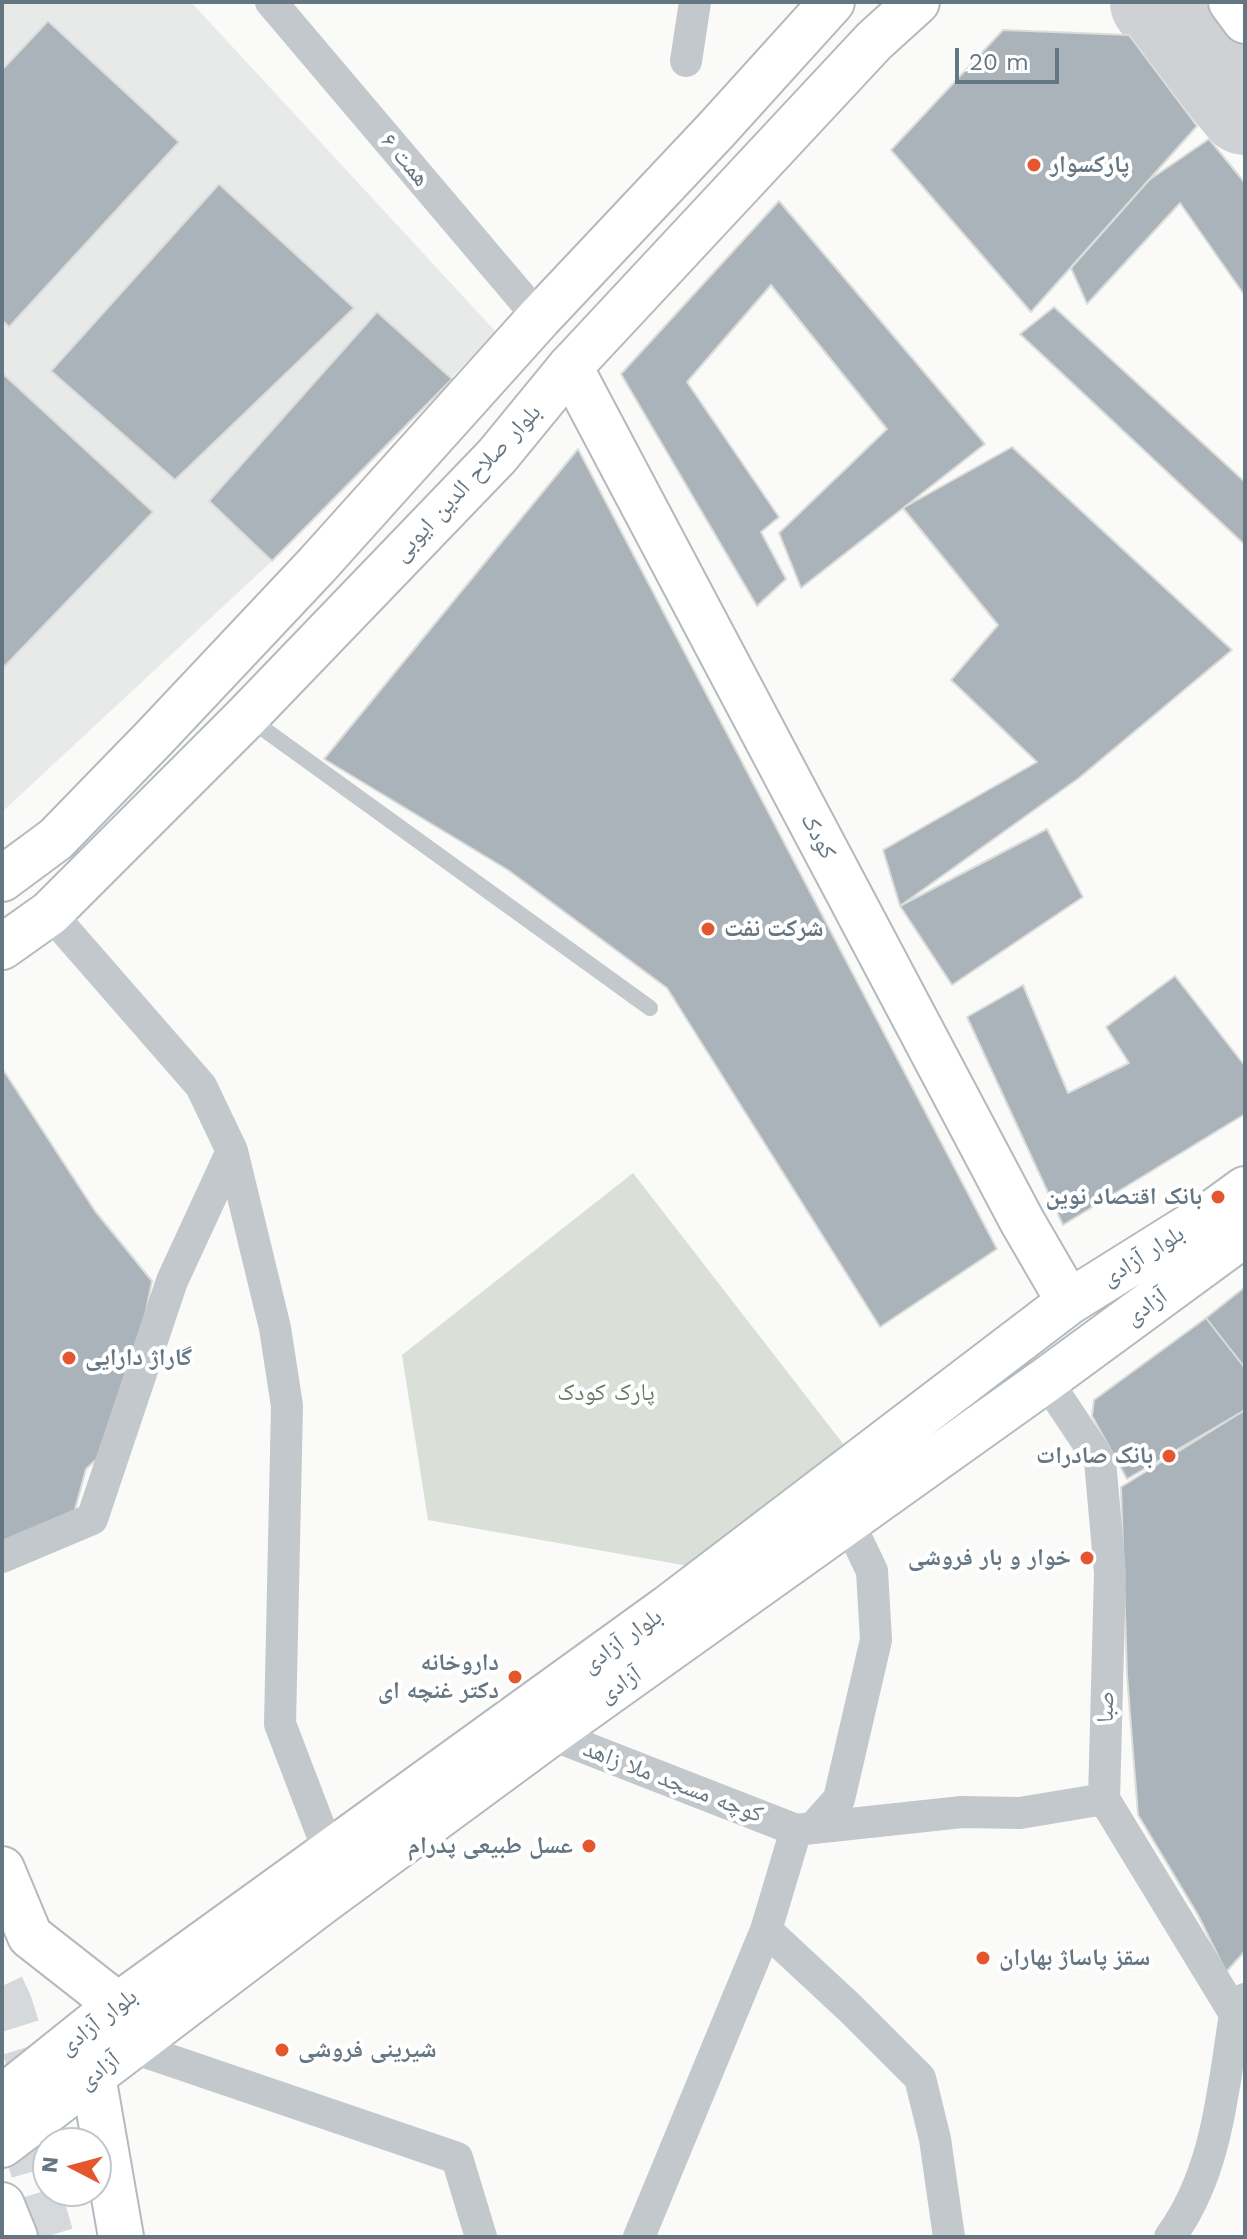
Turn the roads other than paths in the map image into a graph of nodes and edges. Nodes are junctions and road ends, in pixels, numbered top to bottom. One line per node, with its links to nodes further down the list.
1 (271, 2): 8 (street, همت ۶)
2 (695, 2): 7 (street)
3 (832, 2): 8 (main road)
4 (917, 2): 9 (main road, بلوار صلاح الدین ایوبی)
5 (1231, 2): 6 (main road)
6 (1245, 21)
7 (686, 61)
8 (539, 318): 11 (main road)
9 (570, 367): 10 (main road, بلوار صلاح الدین ایوبی); 18 (main road, کودک)
10 (246, 717): 12 (main road, بلوار صلاح الدین ایوبی); 14 (lane)
11 (2, 879)
12 (50, 913): 13 (main road, بلوار صلاح الدین ایوبی); 15 (street)
13 (2, 947)
14 (650, 1008)
15 (232, 1151): 21 (street); 25 (street)
16 (1245, 1189): 18 (main road, بلوار آزادی)
17 (1245, 1234): 19 (main road, آزادی)
18 (1069, 1302): 25 (main road, بلوار آزادی)
19 (1046, 1380): 20 (main road, آزادی); 23 (street, صبا)
20 (848, 1521): 22 (main road, آزادی); 24 (street)
21 (2, 1557)
22 (550, 1734): 24 (street, کوچه مسجد ملا زاهد); 30 (main road, آزادی)
23 (1104, 1799): 24 (street); 29 (street)
24 (804, 1829): 27 (street)
25 (335, 1850): 28 (main road, بلوار آزادی)
26 (2, 1869): 28 (main road)
27 (766, 1930): 38 (street); 39 (street)
28 (118, 2005): 32 (main road, بلوار آزادی)
29 (1240, 2007): 40 (street)
30 (131, 2047): 31 (main road, آزادی); 37 (street)
31 (93, 2076): 33 (main road, آزادی); 36 (main road)
32 (2, 2098)
33 (2, 2145)
34 (2, 2205): 35 (main road)
35 (15, 2237)
36 (121, 2237)
37 (481, 2237)
38 (639, 2237)
39 (949, 2237)
40 (1170, 2237)

